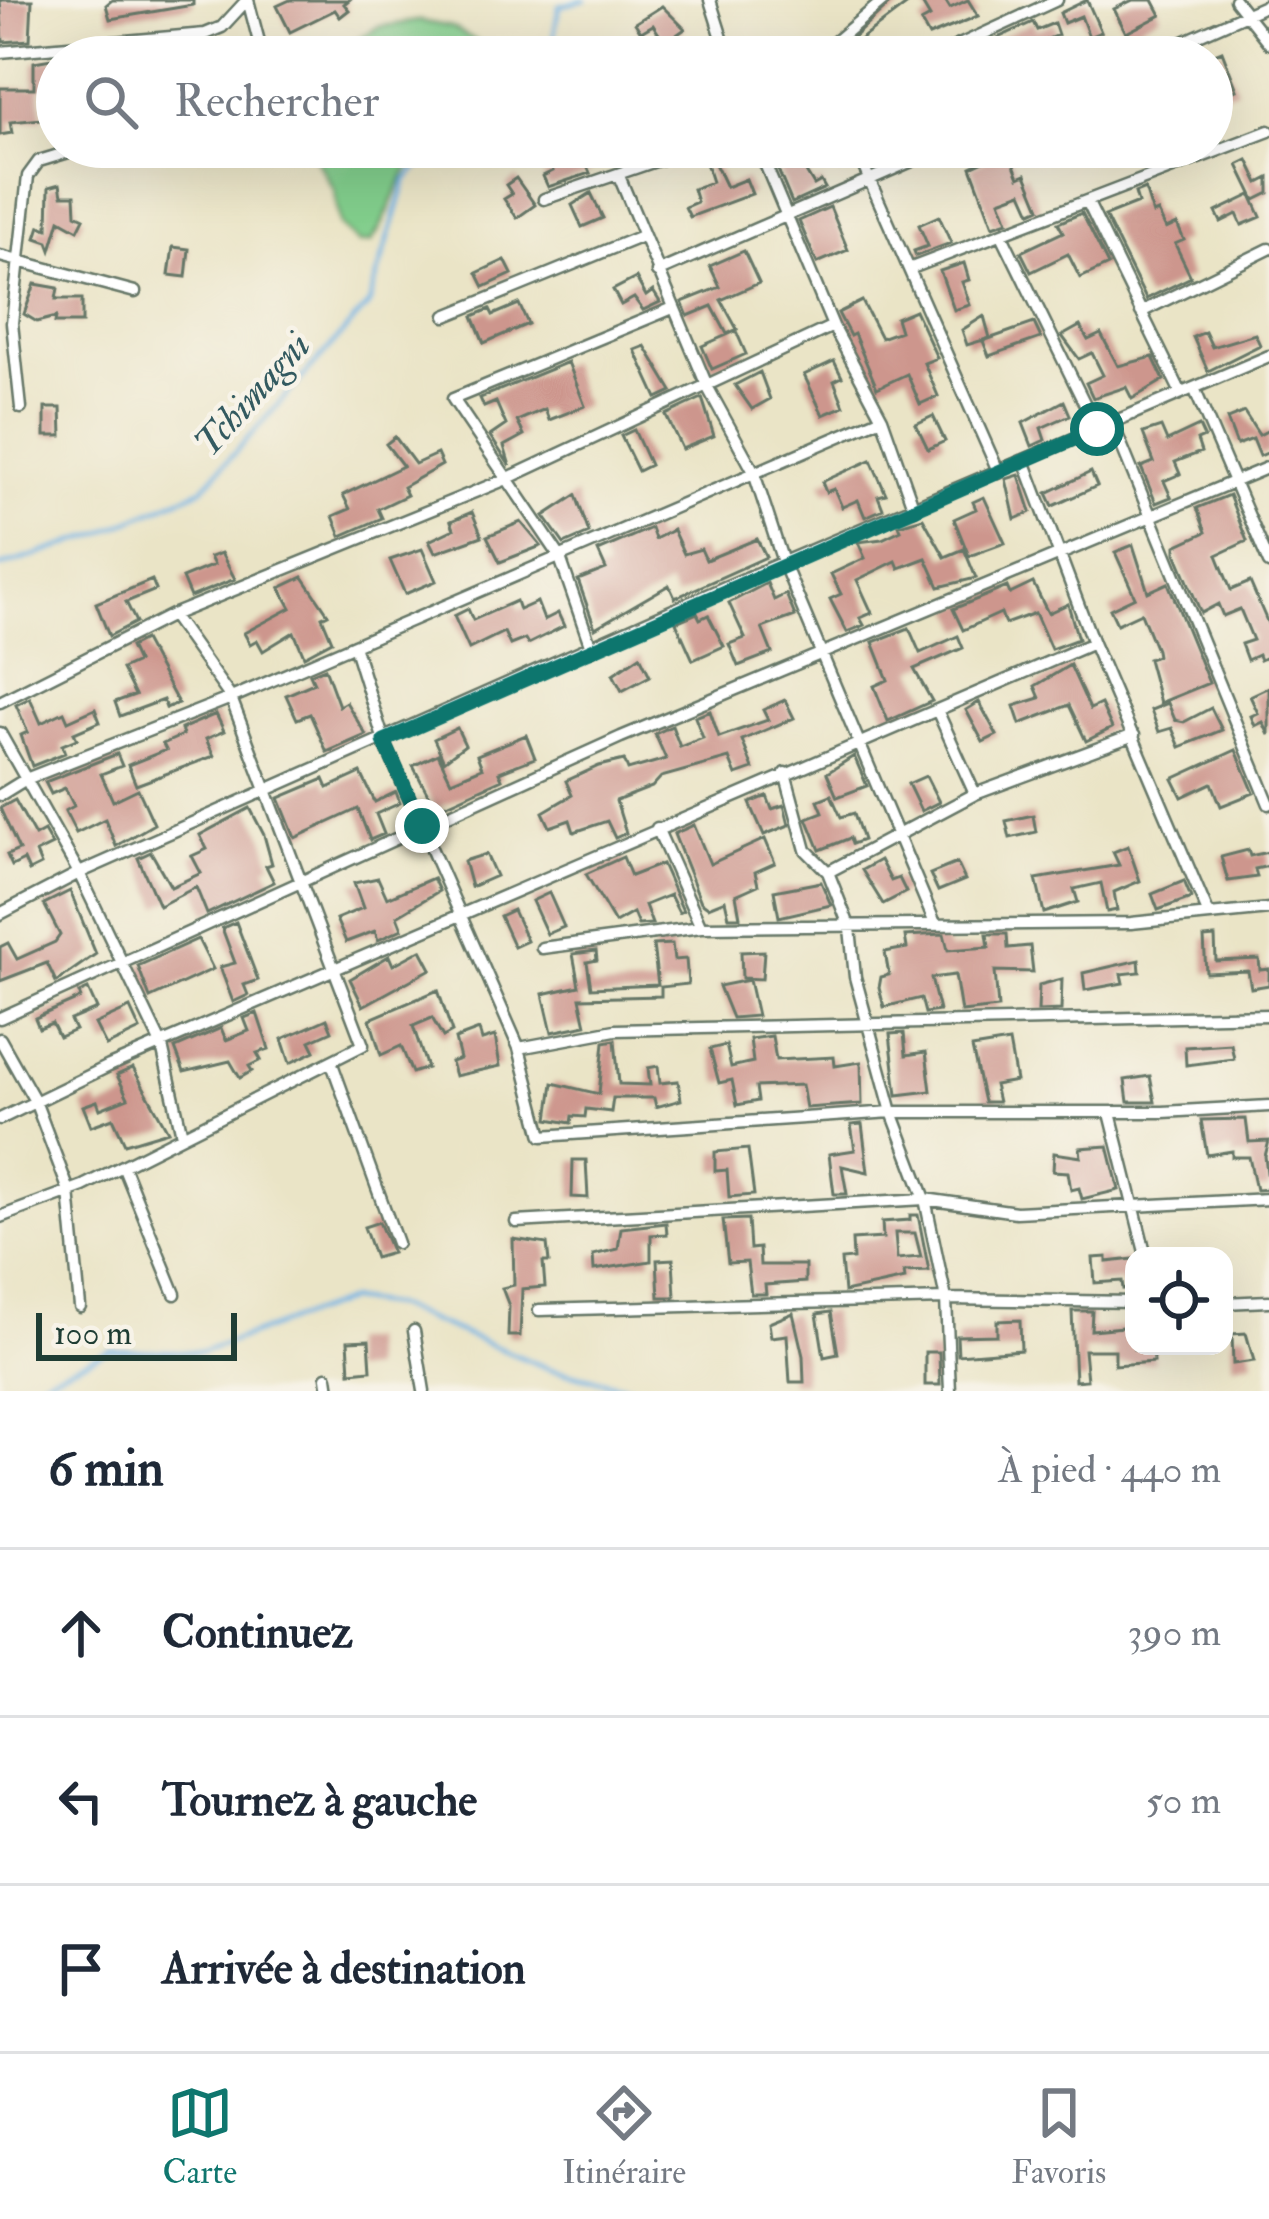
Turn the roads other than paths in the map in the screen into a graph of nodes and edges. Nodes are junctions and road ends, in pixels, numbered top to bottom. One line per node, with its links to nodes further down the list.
1 (248, 0): 8 (street); 9 (street)
2 (710, 0): 10 (street)
3 (884, 0): 11 (street)
4 (1057, 0): 12 (street)
5 (1235, 0): 7 (street)
6 (1269, 4): 7 (street)
7 (1246, 14): 13 (street); 14 (street)
8 (182, 36)
9 (257, 36)
10 (721, 36)
11 (842, 36)
12 (979, 36)
13 (1196, 36)
14 (1269, 43)
15 (36, 49): 16 (street)
16 (0, 52)
17 (1269, 131): 18 (street)
18 (1233, 145)
19 (36, 165): 34 (street)
20 (641, 168): 25 (street)
21 (768, 168): 29 (street)
22 (865, 168): 26 (street)
23 (895, 168): 26 (street)
24 (1176, 168): 28 (street)
25 (619, 176): 27 (street); 31 (street)
26 (870, 179): 29 (street); 35 (street)
27 (544, 199)
28 (1088, 203): 30 (street); 39 (street)
29 (789, 213): 36 (street); 41 (street)
30 (1002, 235): 35 (street); 49 (street)
31 (642, 236): 36 (street); 40 (street)
32 (1269, 249): 39 (street)
33 (0, 256): 34 (street)
34 (15, 262): 37 (street); 46 (street)
35 (909, 269): 53 (street)
36 (657, 272): 38 (street)
37 (135, 292)
38 (673, 308): 43 (street); 54 (street)
39 (1141, 312): 45 (street)
40 (446, 316)
41 (833, 326): 43 (street); 47 (street)
42 (1269, 356): 44 (street)
43 (708, 388): 52 (street); 54 (street)
44 (1194, 388): 45 (street); 55 (street)
45 (1181, 393): 48 (street)
46 (21, 408)
47 (882, 418): 52 (street); 56 (street)
48 (1112, 422): 49 (street); 57 (street)
49 (1097, 429): 50 (street)
50 (1025, 463): 53 (street); 58 (street)
51 (1269, 467): 55 (street)
52 (753, 470): 59 (street); 60 (street)
53 (999, 473): 56 (street)
54 (504, 479): 59 (street); 62 (street)
55 (1233, 483): 57 (street); 61 (street)
56 (914, 509): 60 (street)
57 (1149, 515): 58 (street); 79 (street)
58 (1062, 551): 63 (street); 66 (street)
59 (559, 555): 64 (street); 65 (street)
60 (783, 562): 65 (street); 66 (street)
61 (1269, 563)
62 (172, 615): 67 (street); 68 (street)
63 (1093, 643): 69 (street); 71 (street)
64 (354, 645): 67 (street); 72 (street)
65 (592, 650): 72 (street)
66 (822, 655): 73 (street); 80 (street)
67 (231, 698): 75 (street); 76 (street)
68 (0, 702)
69 (938, 710): 73 (street); 77 (street)
70 (0, 733): 75 (street)
71 (1134, 735): 77 (street); 87 (street)
72 (384, 741): 76 (street); 80 (street)
73 (859, 743): 74 (street); 82 (street)
74 (785, 773): 81 (street); 84 (street)
75 (26, 779): 78 (street); 83 (street)
76 (263, 794): 83 (street); 85 (street)
77 (975, 794): 82 (street)
78 (0, 795)
79 (1269, 804)
80 (422, 826): 85 (street); 89 (street)
81 (657, 828): 89 (street); 91 (street)
82 (898, 833): 84 (street); 90 (street)
83 (79, 872): 88 (street); 94 (street)
84 (828, 872): 92 (street)
85 (300, 881): 94 (street); 95 (street)
86 (1269, 909): 87 (street)
87 (1208, 913): 90 (street)
88 (0, 914)
89 (459, 916): 95 (street); 101 (street)
90 (934, 921): 92 (street)
91 (701, 927): 92 (street); 93 (street)
92 (850, 928): 98 (street)
93 (542, 948)
94 (121, 959): 97 (street); 100 (street)
95 (338, 969): 100 (street); 102 (street)
96 (1269, 1015): 98 (street)
97 (0, 1018)
98 (869, 1024): 101 (street); 105 (street)
99 (0, 1039): 103 (street)
100 (162, 1046): 103 (street); 108 (street)
101 (519, 1048): 105 (street)
102 (331, 1061): 108 (street); 116 (street)
103 (35, 1101): 107 (street); 110 (street)
104 (1269, 1106): 106 (street)
105 (892, 1112): 106 (street); 111 (street)
106 (1110, 1113): 113 (street)
107 (0, 1119)
108 (182, 1136): 109 (street)
109 (123, 1166): 110 (street); 118 (street)
110 (69, 1191): 114 (street); 123 (street)
111 (925, 1199): 113 (street); 115 (street); 119 (street)
112 (1269, 1199): 113 (street)
113 (1134, 1206): 117 (street)
114 (0, 1217)
115 (516, 1222)
116 (397, 1244)
117 (1144, 1247)
118 (175, 1294)
119 (946, 1299): 121 (street); 124 (street); 129 (street)
120 (1269, 1301): 122 (street)
121 (1125, 1302)
122 (1233, 1303)
123 (80, 1307)
124 (539, 1310)
125 (415, 1331): 128 (street)
126 (327, 1377): 127 (street)
127 (329, 1391)
128 (424, 1391)
129 (950, 1391)

